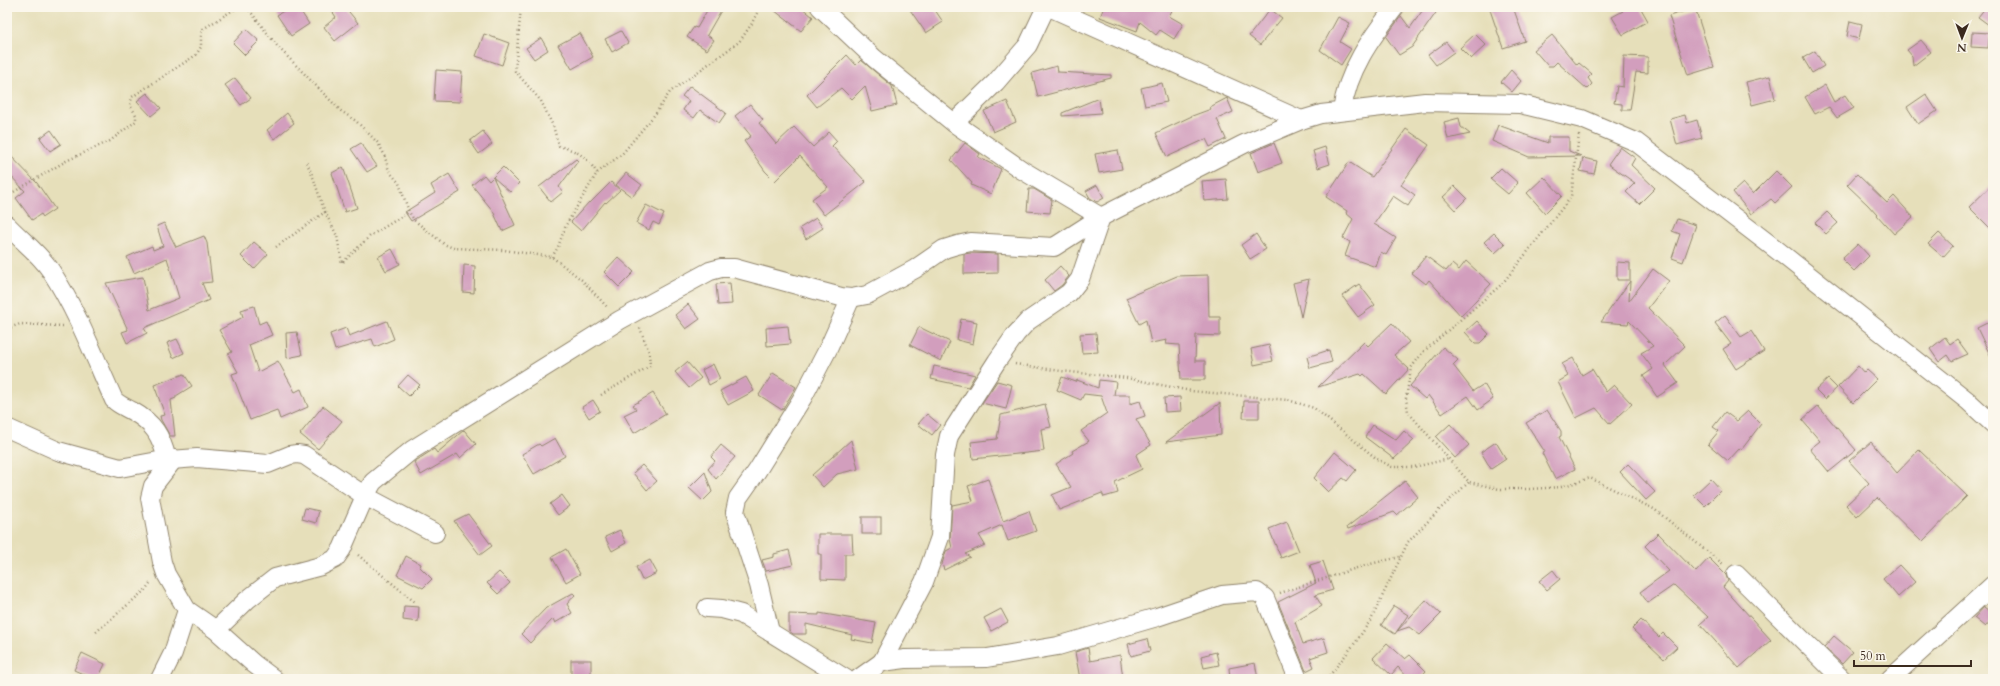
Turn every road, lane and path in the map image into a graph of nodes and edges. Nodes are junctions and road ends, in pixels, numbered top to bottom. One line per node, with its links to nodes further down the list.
1 (238, 7): 15 (path)
2 (247, 7): 17 (path)
3 (521, 7): 14 (path)
4 (760, 7): 14 (path)
5 (820, 7): 12 (street)
6 (1046, 7): 12 (street)
7 (1049, 7): 11 (street)
8 (1395, 7): 9 (street)
9 (1342, 111): 10 (street); 11 (street)
10 (1582, 119): 28 (street); 31 (path)
11 (1301, 120): 18 (street)
12 (954, 123): 18 (street)
13 (306, 162): 16 (path)
14 (597, 173): 21 (path)
15 (7, 196)
16 (325, 212): 17 (path); 20 (path)
17 (410, 212): 21 (path)
18 (1101, 217): 22 (street); 26 (street)
19 (7, 225): 24 (street)
20 (276, 247)
21 (552, 257): 23 (path)
22 (851, 298): 23 (street); 46 (street)
23 (626, 316): 27 (path); 33 (street)
24 (82, 326): 25 (path); 30 (street)
25 (7, 329)
26 (997, 361): 31 (path); 47 (street)
27 (601, 395)
28 (1993, 424)
29 (7, 428): 30 (street)
30 (171, 459): 33 (street); 37 (street)
31 (1449, 459): 32 (path)
32 (1469, 482): 36 (path); 38 (path)
33 (365, 496): 34 (street); 35 (street)
34 (435, 533)
35 (342, 549): 41 (path); 44 (street)
36 (1400, 557): 40 (path); 53 (path)
37 (162, 562): 43 (street); 45 (path)
38 (1736, 574): 54 (street)
39 (1993, 585): 55 (street)
40 (1265, 598): 47 (street); 52 (street)
41 (416, 603)
42 (707, 608): 46 (street)
43 (186, 610): 44 (street); 48 (street)
44 (216, 630): 49 (street)
45 (96, 632)
46 (770, 632): 50 (street)
47 (882, 662): 51 (street)
48 (160, 679)
49 (274, 679)
50 (846, 679)
51 (858, 679)
52 (1298, 679)
53 (1327, 679)
54 (1842, 679)
55 (1890, 679)

